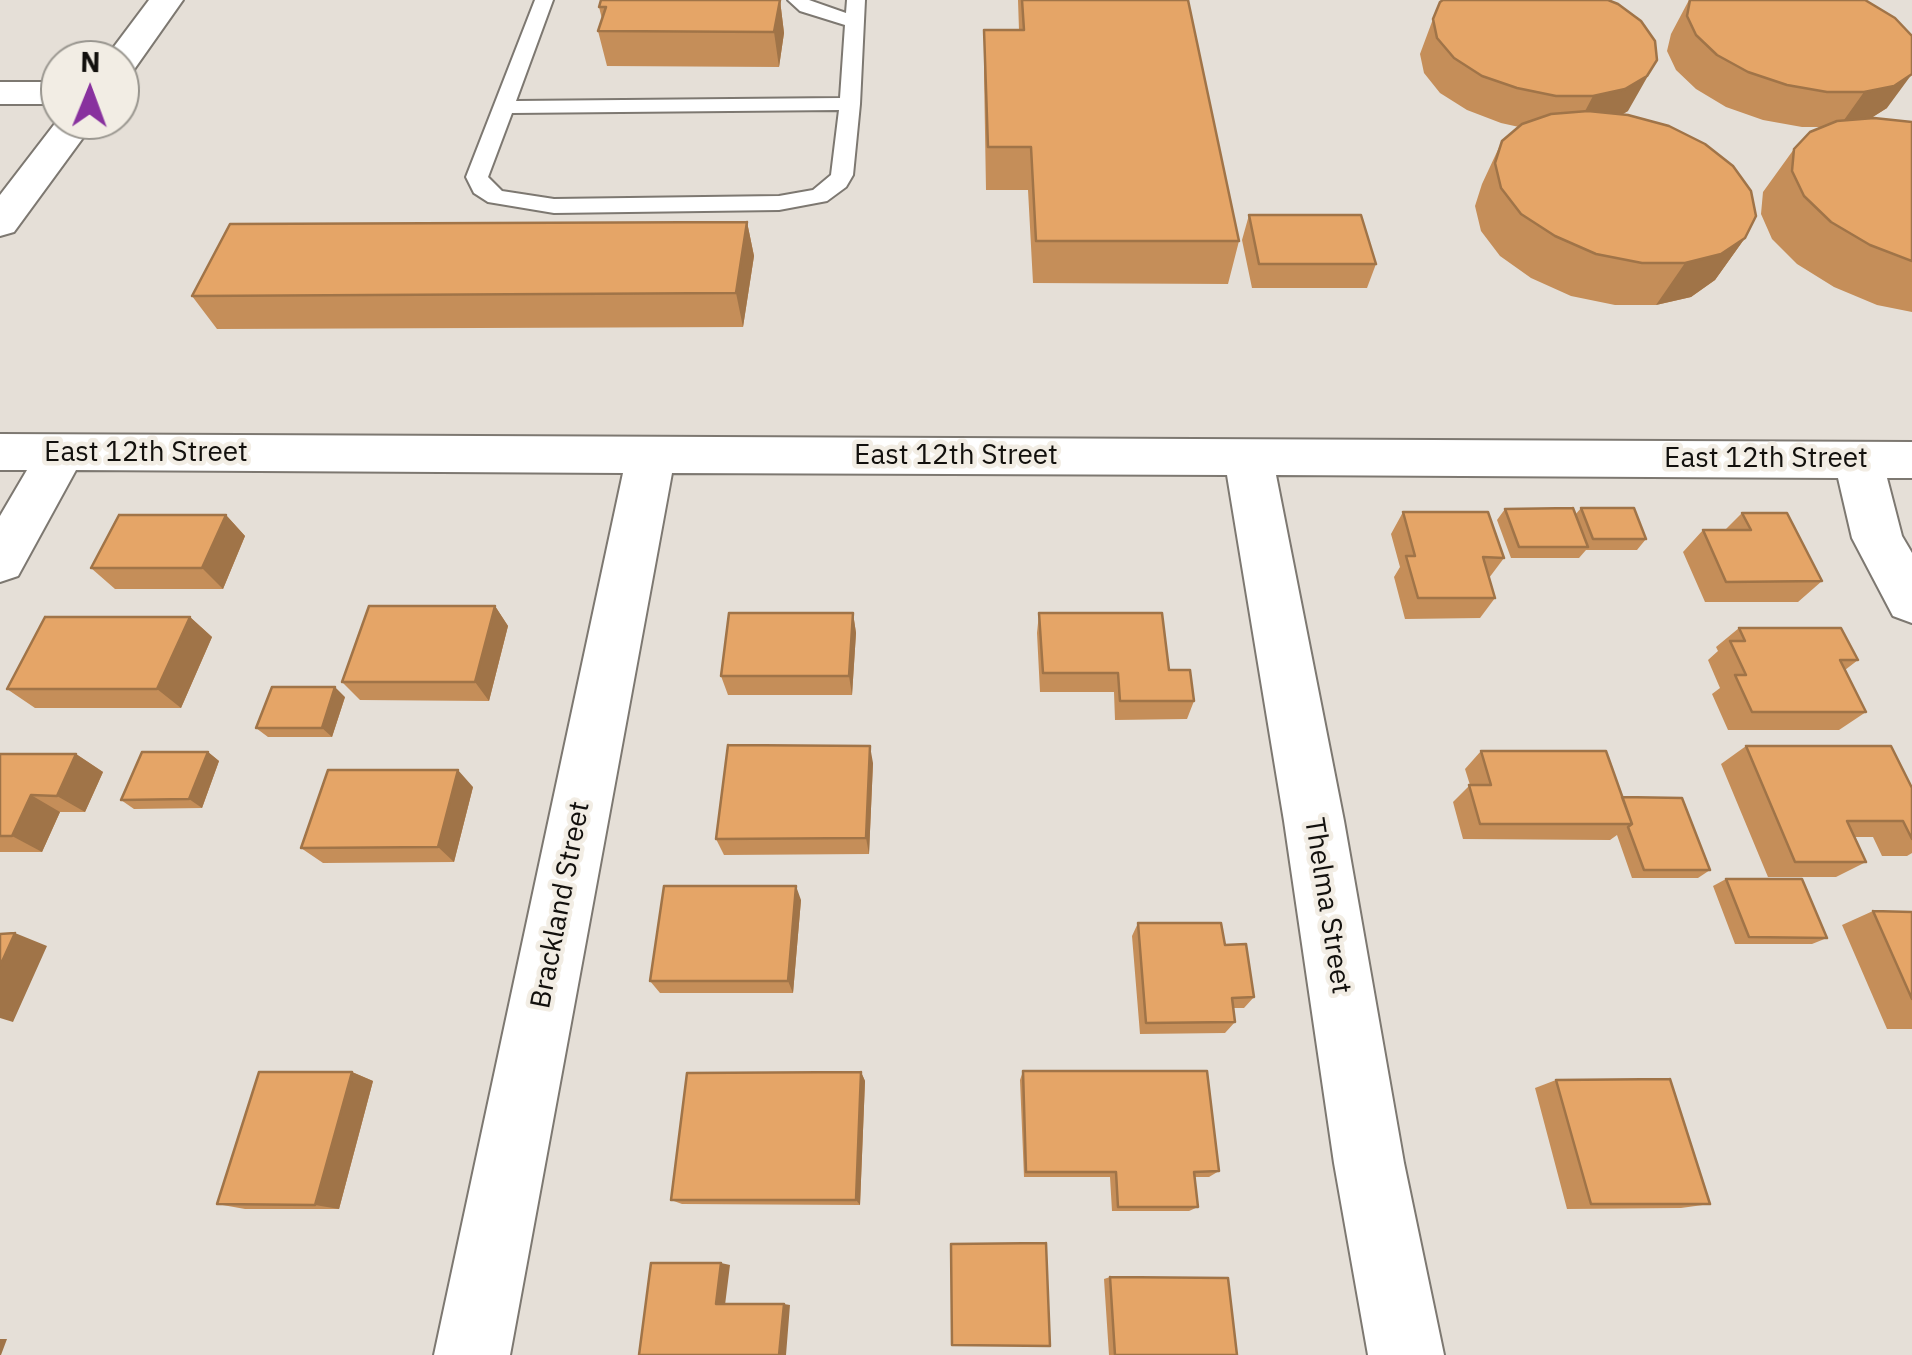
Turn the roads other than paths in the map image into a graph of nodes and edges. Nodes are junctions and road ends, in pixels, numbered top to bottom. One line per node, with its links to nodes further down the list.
1 (166, 0): 6 (street)
2 (544, 0): 10 (lane)
3 (797, 0): 5 (lane)
4 (856, 0): 5 (lane)
5 (855, 22): 9 (lane)
6 (137, 40)
7 (0, 93): 8 (street)
8 (40, 93)
9 (850, 104): 10 (lane); 10 (lane)
10 (504, 107)
11 (63, 140): 12 (street)
12 (0, 223)
13 (0, 452): 14 (street, East 12th Street)
14 (62, 452): 15 (street, East 12th Street); 19 (street)
15 (651, 455): 16 (street, East 12th Street); 21 (street, Brackland Street)
16 (1248, 458): 17 (street, East 12th Street); 22 (street, Thelma Street)
17 (1858, 460): 18 (street, East 12th Street); 20 (street)
18 (1912, 460)
19 (0, 561)
20 (1912, 601)
21 (472, 1355)
22 (1406, 1355)

